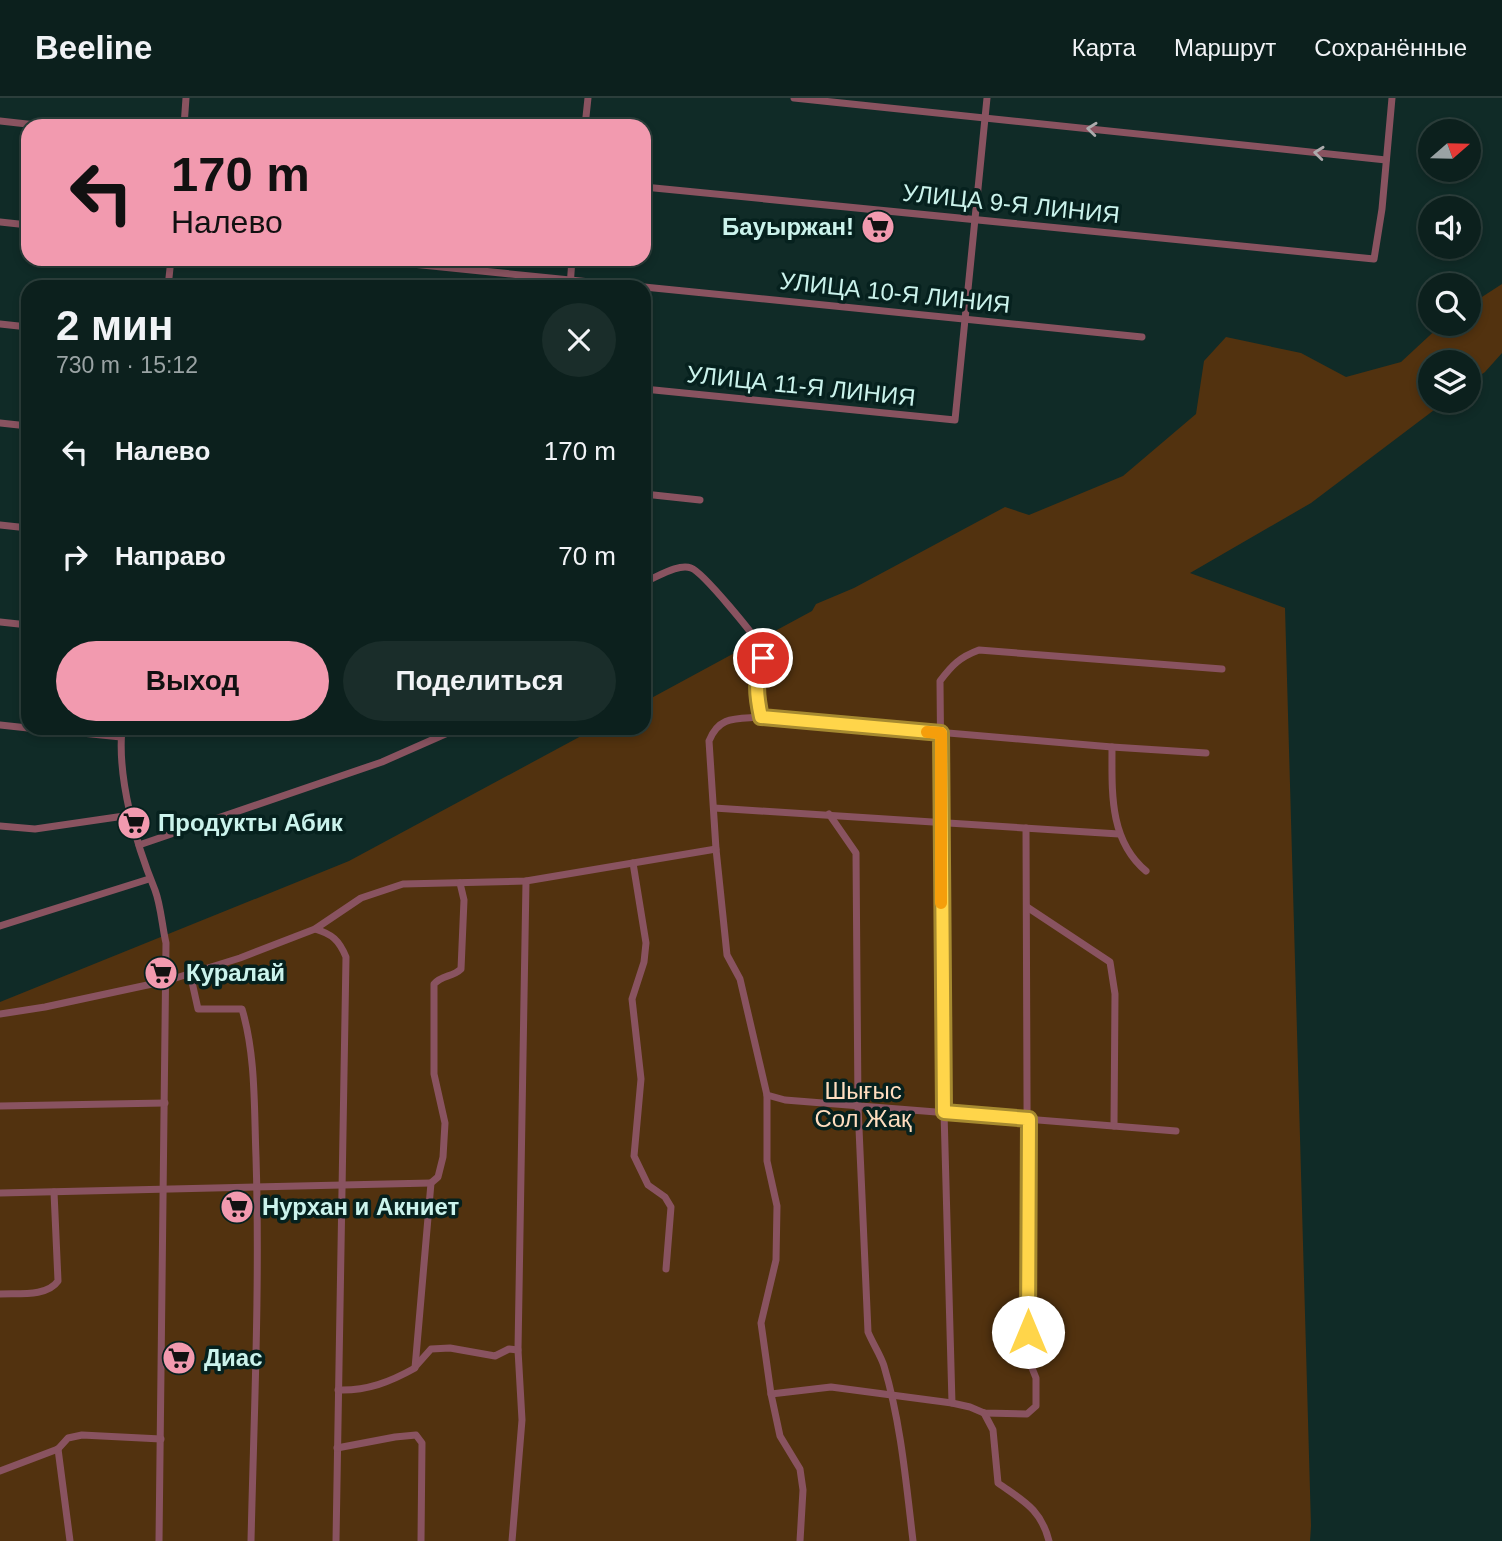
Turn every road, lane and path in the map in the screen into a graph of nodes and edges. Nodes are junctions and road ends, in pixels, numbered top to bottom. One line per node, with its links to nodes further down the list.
1 (186, 98): 7 (street)
2 (588, 98): 8 (street)
3 (794, 98): 6 (street)
4 (987, 98): 6 (street)
5 (1392, 98): 11 (street)
6 (985, 118): 11 (street, one-way to 6); 13 (street)
7 (184, 119)
8 (586, 119)
9 (0, 121): 10 (street)
10 (21, 123)
11 (1386, 160): 13 (street, УЛИЦА 9-Я ЛИНИЯ)
12 (651, 188): 13 (street, УЛИЦА 9-Я ЛИНИЯ)
13 (975, 220): 19 (street)
14 (0, 222): 15 (street)
15 (21, 224)
16 (421, 266): 17 (street, УЛИЦА 10-Я ЛИНИЯ)
17 (537, 280)
18 (651, 288): 19 (street, УЛИЦА 10-Я ЛИНИЯ)
19 (966, 319): 22 (street, УЛИЦА 10-Я ЛИНИЯ); 23 (street, УЛИЦА 11-Я ЛИНИЯ)
20 (0, 324): 21 (street)
21 (21, 326)
22 (1142, 337)
23 (651, 390)
24 (0, 423): 25 (street)
25 (21, 425)
26 (651, 495): 27 (street)
27 (700, 500)
28 (0, 525): 29 (street)
29 (21, 527)
30 (651, 579): 34 (street)
31 (0, 622): 32 (street)
32 (21, 624)
33 (1222, 669): 37 (street)
34 (761, 717): 37 (street); 42 (street)
35 (0, 725): 36 (street)
36 (21, 727)
37 (941, 733): 40 (street); 45 (street)
38 (122, 735): 44 (street)
39 (443, 735): 49 (street)
40 (1112, 747): 41 (street); 48 (street)
41 (1206, 753)
42 (714, 808): 43 (street); 50 (street)
43 (829, 814): 45 (street); 65 (street)
44 (131, 815): 46 (street); 49 (street)
45 (940, 822): 47 (street); 66 (street)
46 (0, 826)
47 (1027, 828): 48 (street); 56 (street)
48 (1119, 834): 52 (street)
49 (139, 845): 53 (street)
50 (716, 849): 51 (street); 62 (street)
51 (633, 863): 54 (street); 76 (street)
52 (1146, 871)
53 (149, 879): 57 (street); 60 (street)
54 (526, 881): 55 (street); 78 (street)
55 (460, 883): 58 (street); 70 (street)
56 (1027, 907): 67 (street); 68 (street)
57 (0, 926)
58 (315, 929): 59 (street); 71 (street)
59 (190, 973): 60 (street); 72 (street)
60 (166, 981): 61 (street); 63 (street)
61 (0, 1014)
62 (767, 1095): 65 (street); 81 (street)
63 (165, 1103): 64 (street); 73 (street)
64 (0, 1106)
65 (858, 1106): 66 (street); 82 (street)
66 (944, 1112): 67 (street); 83 (street)
67 (1029, 1119): 68 (street); 84 (street)
68 (1114, 1126): 69 (street)
69 (1176, 1131)
70 (431, 1183): 71 (street); 79 (street)
71 (341, 1185): 72 (street); 80 (street)
72 (257, 1187): 73 (street); 91 (street)
73 (164, 1189): 74 (street); 85 (street)
74 (54, 1192): 75 (street); 77 (street)
75 (0, 1193)
76 (666, 1269)
77 (0, 1294)
78 (518, 1350): 79 (street); 94 (street)
79 (415, 1368): 80 (street)
80 (338, 1391): 86 (street)
81 (771, 1394): 82 (street); 95 (street)
82 (891, 1395): 83 (street); 96 (street)
83 (952, 1403): 84 (street)
84 (984, 1413): 97 (street)
85 (161, 1439): 87 (street); 90 (street)
86 (337, 1448): 92 (street); 93 (street)
87 (58, 1449): 88 (street); 89 (street)
88 (0, 1471)
89 (70, 1541)
90 (159, 1541)
91 (251, 1541)
92 (336, 1541)
93 (421, 1541)
94 (512, 1541)
95 (800, 1541)
96 (913, 1541)
97 (1049, 1541)

